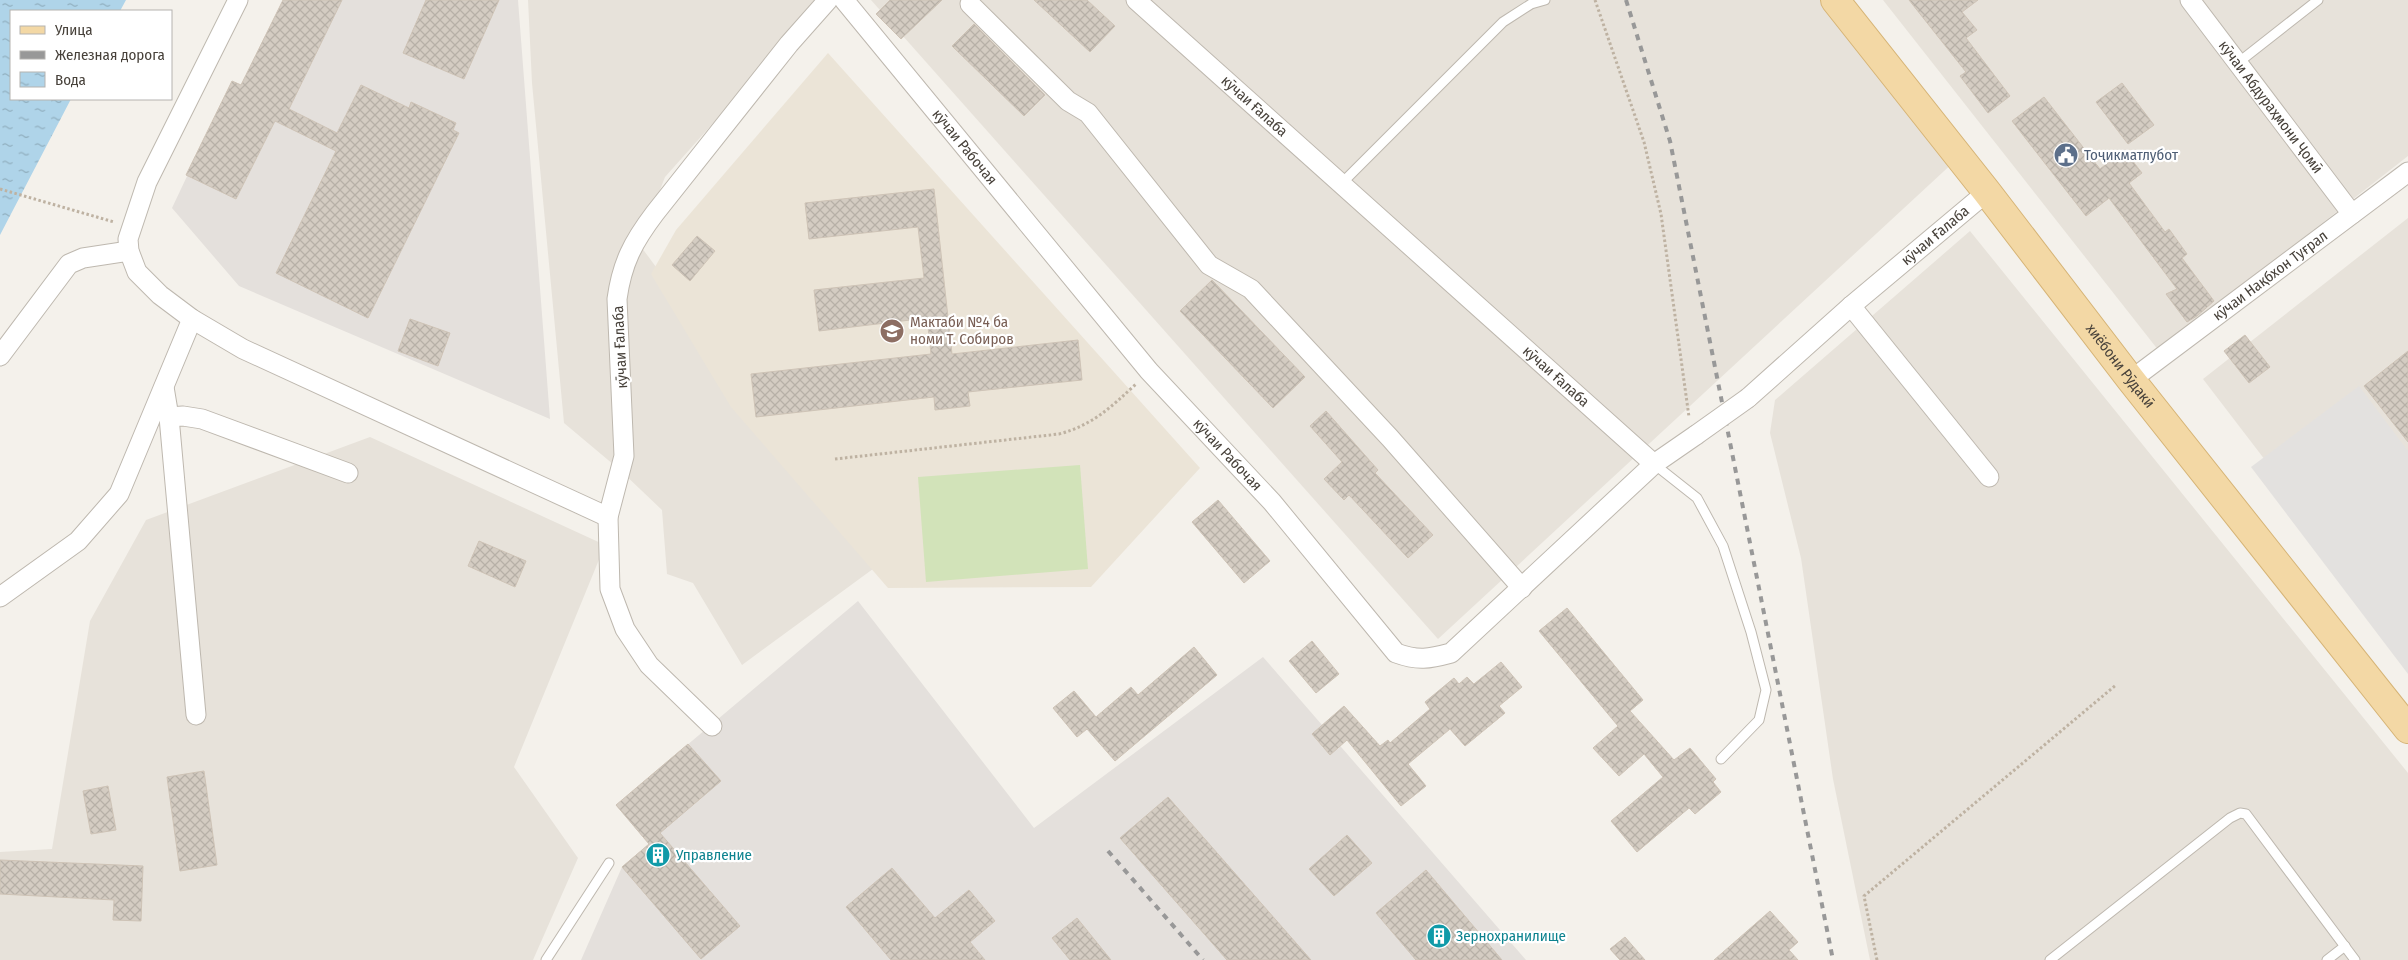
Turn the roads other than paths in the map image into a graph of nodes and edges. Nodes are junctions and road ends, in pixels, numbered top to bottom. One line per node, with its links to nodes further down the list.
1 (238, 0): 15 (street)
2 (828, 0): 25 (street, кӯчаи Ғалаба)
3 (844, 0): 26 (street, кӯчаи Рабочая)
4 (1545, 0): 12 (lane)
5 (1835, 0): 13 (main road, хиёбони Рӯдакӣ)
6 (2190, 0): 10 (street, кӯчаи Абдураҳмони Ҷомӣ)
7 (2318, 0): 10 (lane)
8 (970, 4): 26 (street)
9 (1145, 5): 12 (street, кӯчаи Ғалаба)
10 (2239, 62): 14 (street, кӯчаи Абдураҳмони Ҷомӣ)
11 (2408, 172): 14 (street, кӯчаи Нақбхон Туғрал)
12 (1342, 183): 22 (street, кӯчаи Ғалаба)
13 (1987, 192): 16 (street, кӯчаи Ғалаба); 19 (main road, хиёбони Рӯдакӣ)
14 (2352, 214): 19 (street, кӯчаи Нақбхон Туғрал)
15 (129, 251): 17 (street); 18 (street)
16 (1851, 306): 22 (street, кӯчаи Ғалаба, bridge); 24 (street)
17 (192, 319): 20 (street); 25 (street)
18 (0, 356)
19 (2131, 380): 30 (main road, хиёбони Рӯдакӣ)
20 (164, 385): 21 (street); 27 (street)
21 (169, 417): 23 (street); 28 (street)
22 (1654, 464): 26 (street, кӯчаи Рабочая); 31 (lane)
23 (348, 473)
24 (1989, 477)
25 (608, 518): 29 (street, кӯчаи Ғалаба)
26 (1522, 588)
27 (0, 597)
28 (196, 715)
29 (712, 726)
30 (2408, 729)
31 (1721, 759)
32 (609, 863): 34 (lane)
33 (2344, 946): 35 (lane); 36 (lane); 37 (lane)
34 (546, 960)
35 (2050, 960)
36 (2326, 960)
37 (2355, 960)

